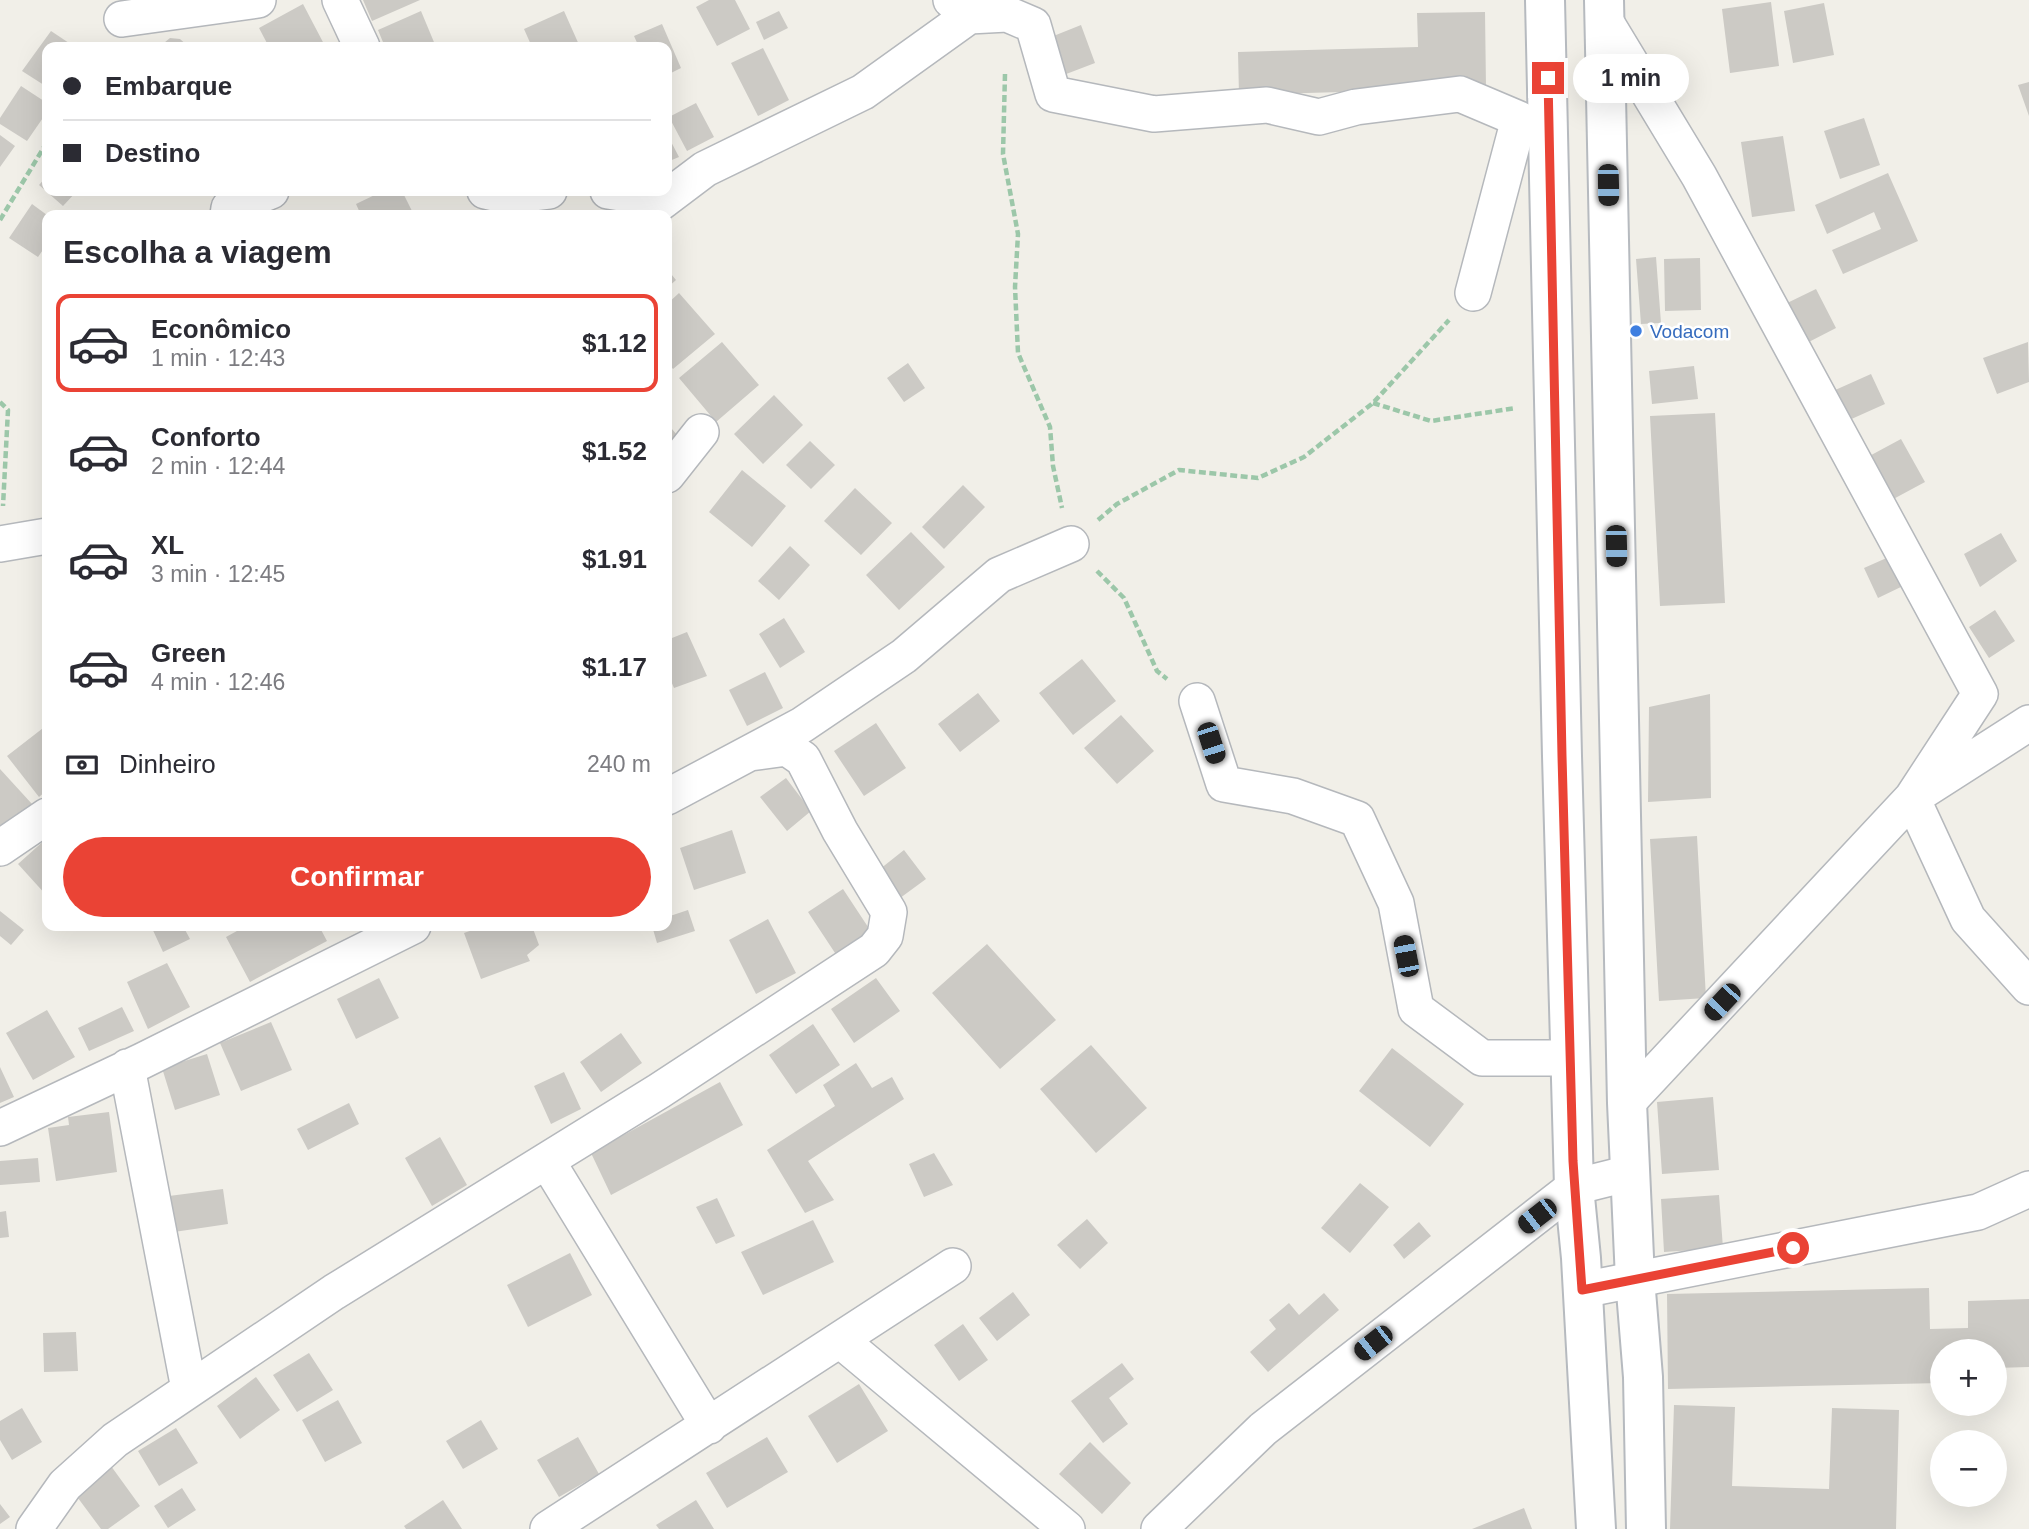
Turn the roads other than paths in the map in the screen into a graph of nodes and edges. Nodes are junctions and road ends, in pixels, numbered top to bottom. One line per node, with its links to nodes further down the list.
1 (258, 0): 6 (street)
2 (340, 0): 7 (street)
3 (1545, 0): 29 (street)
4 (960, 8): 8 (street); 14 (street)
5 (1604, 10): 24 (street); 31 (street)
6 (122, 19)
7 (360, 42)
8 (672, 194)
9 (259, 196): 13 (street)
10 (622, 196): 12 (street)
11 (670, 196): 12 (street)
12 (654, 208)
13 (229, 210)
14 (1474, 293)
15 (701, 432): 16 (street)
16 (672, 469)
17 (42, 537): 19 (street)
18 (1071, 544): 22 (street)
19 (1, 545)
20 (1197, 702): 29 (street)
21 (2029, 723): 24 (street)
22 (750, 753): 23 (street); 33 (street)
23 (672, 794)
24 (1912, 797): 28 (street); 31 (street)
25 (42, 819): 26 (street)
26 (0, 848)
27 (403, 931): 30 (street)
28 (2029, 987)
29 (1571, 1058): 35 (street)
30 (127, 1067): 32 (street); 41 (street)
31 (1628, 1103): 34 (street)
32 (0, 1128)
33 (547, 1160): 41 (street); 42 (street)
34 (1630, 1173): 35 (street); 38 (street)
35 (1574, 1186): 39 (street); 46 (street)
36 (2029, 1189): 38 (street)
37 (953, 1266): 40 (street)
38 (1635, 1279): 39 (street); 48 (street)
39 (1582, 1290): 47 (street)
40 (840, 1340): 42 (street); 45 (street)
41 (189, 1390): 43 (street)
42 (709, 1426): 44 (street)
43 (34, 1529)
44 (548, 1529)
45 (1067, 1529)
46 (1159, 1529)
47 (1596, 1529)
48 (1646, 1529)

